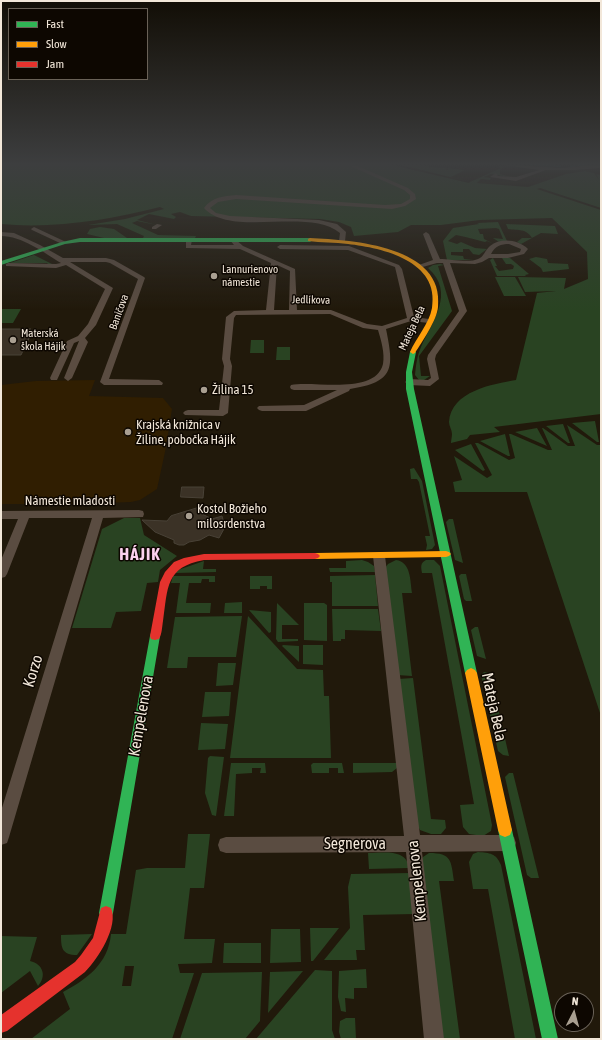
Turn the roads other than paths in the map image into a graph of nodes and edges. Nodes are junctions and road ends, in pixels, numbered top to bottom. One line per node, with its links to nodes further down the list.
1 (211, 213): 7 (street)
2 (34, 229): 8 (street)
3 (1, 232): 12 (street, Baničova)
4 (426, 234): 16 (street)
5 (189, 240): 6 (street, Mateja Bela); 8 (street, Mateja Bela); 10 (street)
6 (233, 240): 9 (street, Mateja Bela); 10 (street)
7 (342, 241): 9 (street, Mateja Bela); 19 (street, Mateja Bela)
8 (64, 243): 12 (street, Mateja Bela)
9 (295, 243): 11 (street, Mateja Bela); 20 (street, Mateja Bela)
10 (241, 247): 15 (street)
11 (280, 247)
12 (43, 249): 14 (street, Baničova); 18 (street, Mateja Bela)
13 (487, 256): 13 (street); 17 (street)
14 (65, 262): 18 (street, Baničova); 26 (street, Baničova); 30 (street, Baničova)
15 (274, 262): 21 (street); 22 (street)
16 (437, 262): 17 (street); 19 (street)
17 (446, 262): 29 (street)
18 (5, 264)
19 (417, 264): 20 (street); 24 (street, Mateja Bela)
20 (397, 266): 23 (street, Mateja Bela)
21 (270, 312): 22 (street, Jedlíkova); 34 (street, Jedlíkova)
22 (293, 312): 25 (street, Jedlíkova)
23 (411, 319): 24 (street); 25 (street, Mateja Bela)
24 (429, 321): 29 (street, Mateja Bela)
25 (382, 328): 32 (street)
26 (81, 338): 27 (street, Baničova); 28 (street, Baničova)
27 (54, 378)
28 (68, 378)
29 (409, 382): 39 (street, Mateja Bela)
30 (159, 383)
31 (294, 387): 32 (street)
32 (351, 387): 33 (street)
33 (262, 408)
34 (188, 414)
35 (139, 514): 38 (street, Námestie mladosti)
36 (1, 515): 37 (street, Námestie mladosti)
37 (26, 515): 38 (street, Námestie mladosti); 41 (street)
38 (98, 515): 42 (street, Korzo)
39 (446, 554): 40 (street, Kempelenova); 43 (street, Mateja Bela)
40 (379, 556): 44 (street, Kempelenova); 46 (street, Kempelenova)
41 (1, 574)
42 (1, 837)
43 (508, 843): 44 (street, Segnerova); 48 (street, Mateja Bela)
44 (413, 844): 45 (street, Segnerova); 47 (street, Kempelenova)
45 (226, 845)
46 (1, 1025)
47 (434, 1039)
48 (550, 1039)

